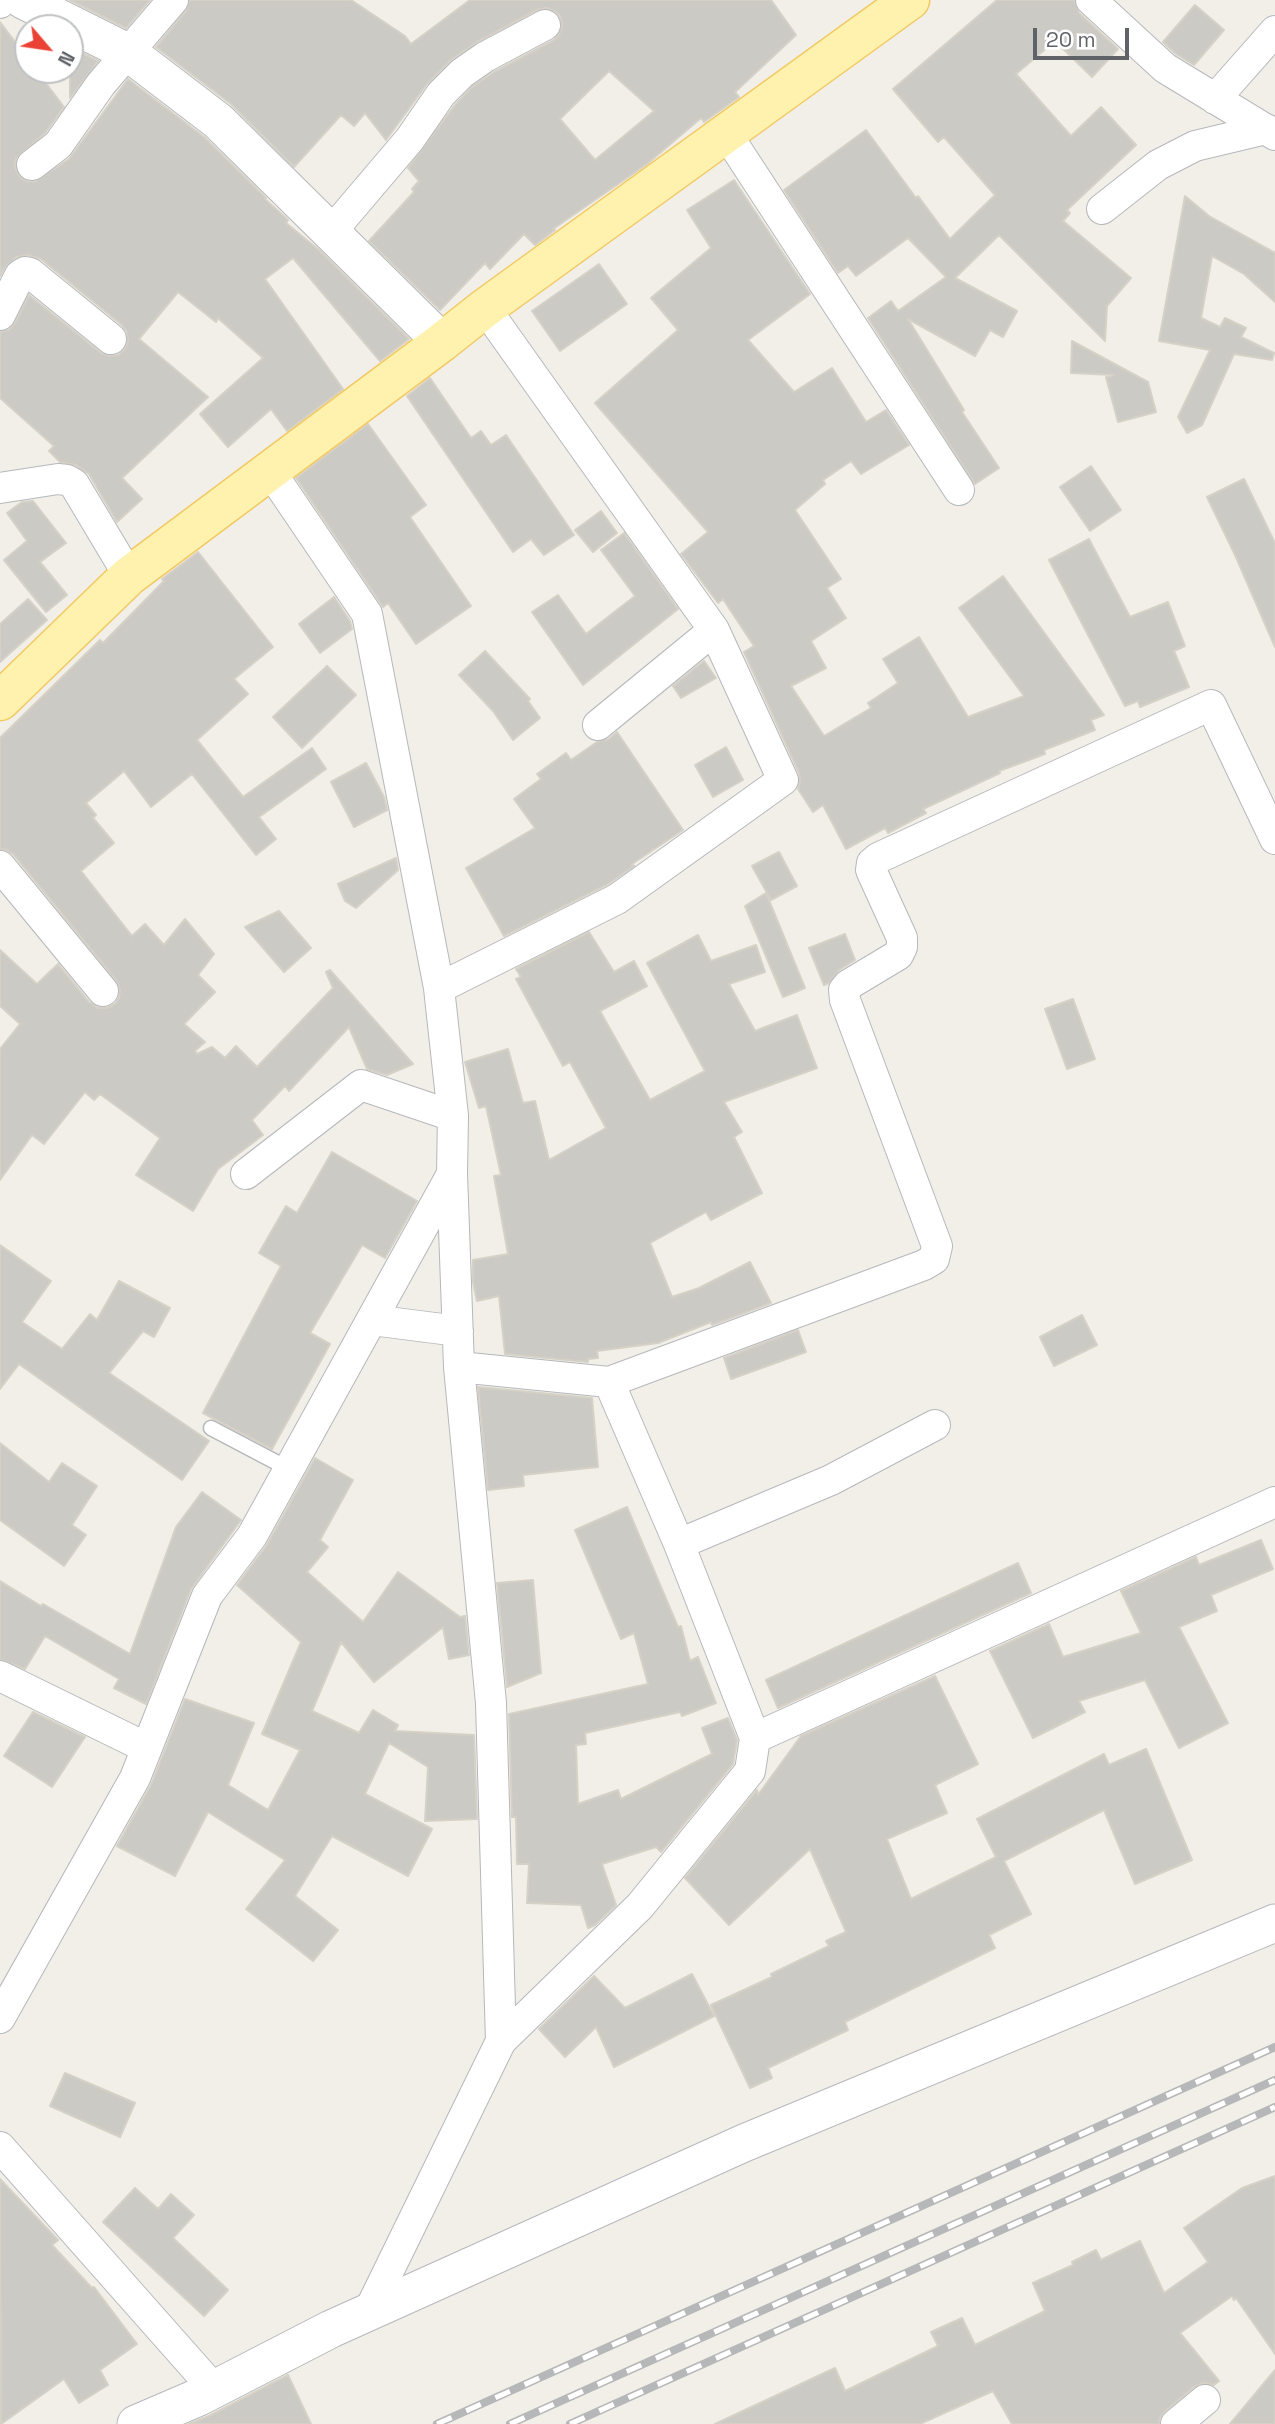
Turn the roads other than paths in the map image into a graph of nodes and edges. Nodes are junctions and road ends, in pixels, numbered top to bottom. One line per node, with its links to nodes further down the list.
1 (23, 0): 7 (street)
2 (173, 0): 7 (street)
3 (910, 0): 10 (main road)
4 (1091, 0): 8 (street)
5 (545, 25): 13 (street)
6 (1275, 31): 8 (street)
7 (129, 53): 11 (street); 13 (street)
8 (1215, 99): 9 (street)
9 (1270, 132): 12 (street)
10 (726, 133): 14 (main road); 20 (street)
11 (32, 165)
12 (1102, 209)
13 (331, 232): 17 (street)
14 (485, 308): 17 (main road); 22 (street)
15 (0, 315): 16 (street)
16 (111, 339)
17 (442, 342): 18 (main road)
18 (270, 471): 21 (main road); 27 (street)
19 (0, 488): 21 (street)
20 (959, 490)
21 (129, 576): 23 (main road)
22 (714, 630): 24 (street); 27 (street)
23 (0, 701)
24 (598, 725)
25 (1275, 839): 35 (street)
26 (0, 866): 28 (street)
27 (439, 988): 29 (street)
28 (103, 991)
29 (453, 1115): 30 (street); 31 (street)
30 (246, 1174)
31 (452, 1174): 32 (street); 33 (street)
32 (372, 1320): 33 (street); 38 (street)
33 (458, 1331): 34 (street)
34 (459, 1367): 35 (street); 46 (street)
35 (609, 1382): 40 (street)
36 (935, 1425): 40 (street)
37 (211, 1428): 38 (lane)
38 (289, 1469): 43 (street)
39 (1275, 1502): 42 (street)
40 (679, 1544): 42 (street)
41 (0, 1676): 43 (street)
42 (755, 1738): 46 (street)
43 (147, 1748): 45 (street)
44 (1275, 1923): 48 (street)
45 (0, 2018)
46 (501, 2040): 48 (street)
47 (0, 2147): 49 (street)
48 (368, 2313): 49 (street)
49 (214, 2389): 51 (street)
50 (1205, 2400): 52 (street)
51 (136, 2424)
52 (1176, 2424)

